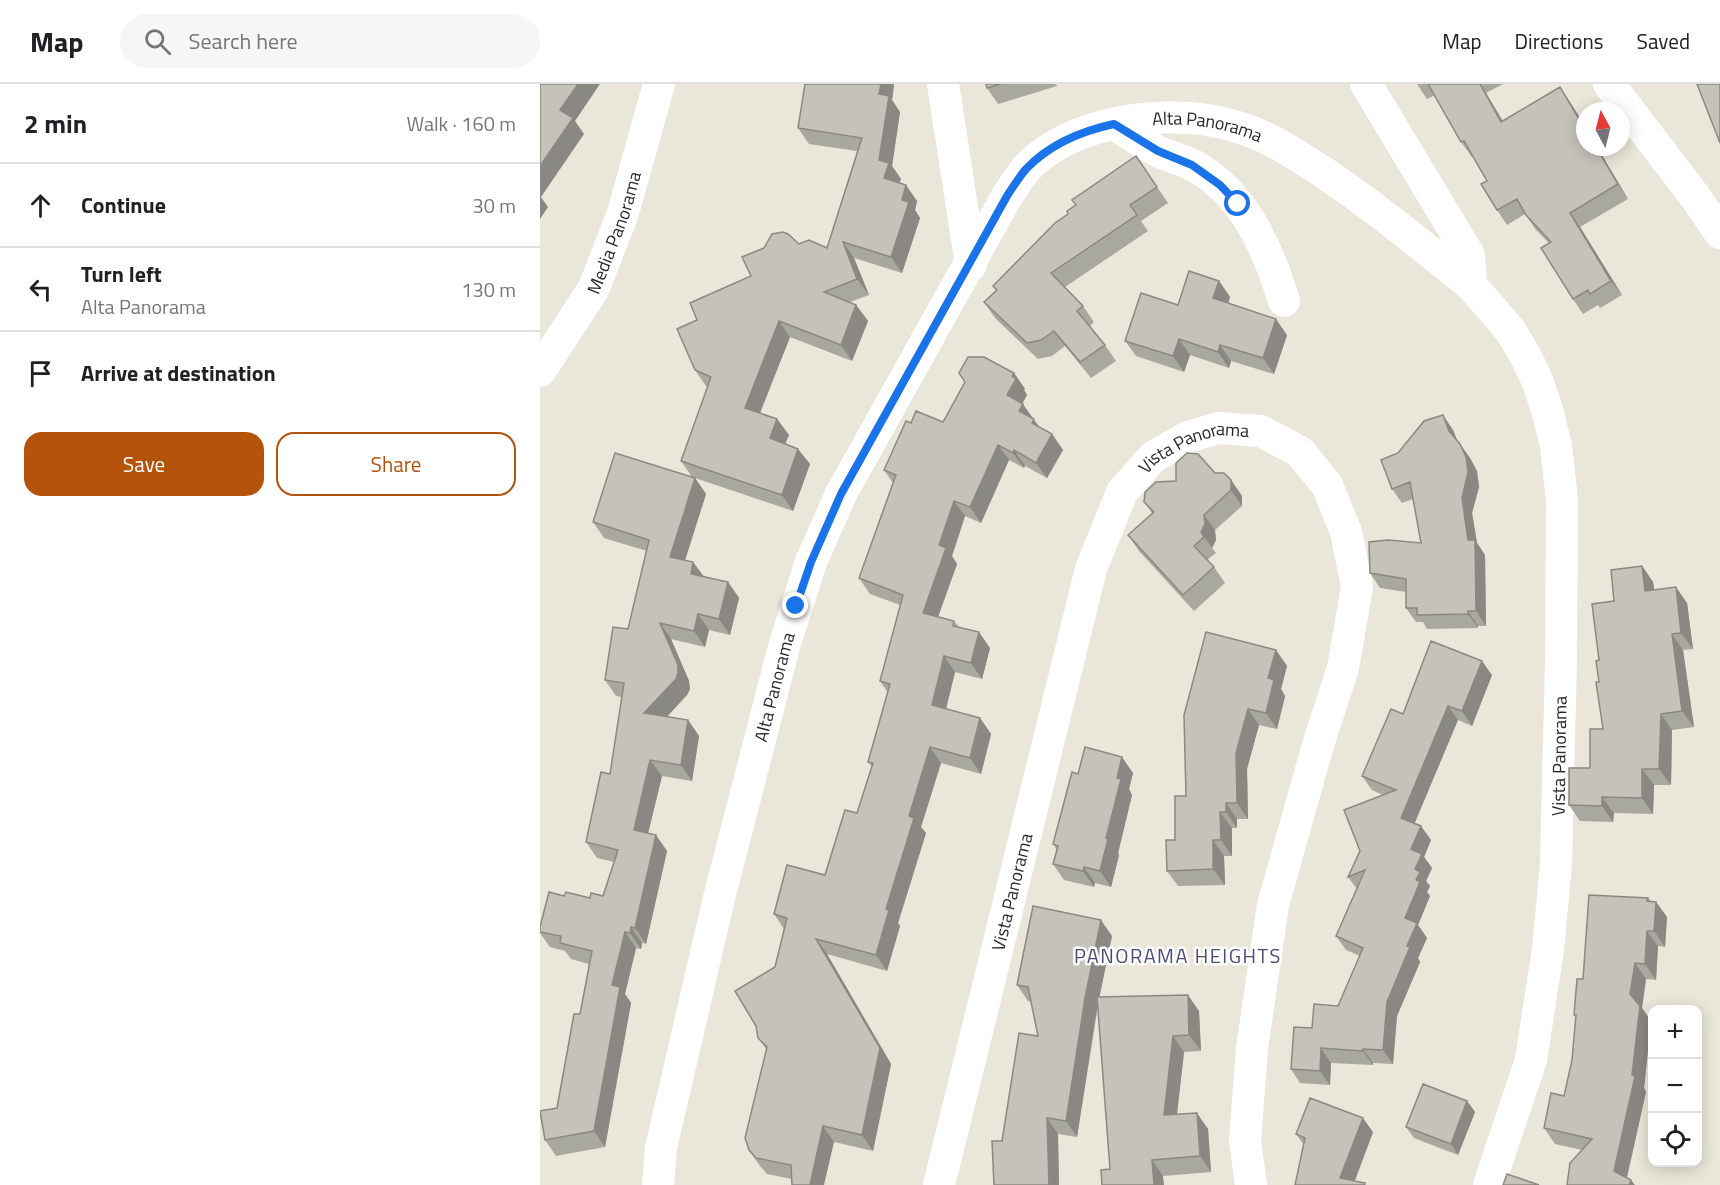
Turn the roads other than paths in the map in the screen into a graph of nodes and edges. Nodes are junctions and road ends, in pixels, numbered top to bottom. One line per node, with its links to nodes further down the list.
1 (659, 84): 10 (street, Media Panorama)
2 (943, 84): 7 (street)
3 (1366, 84): 8 (street)
4 (1609, 84): 6 (street)
5 (1114, 124): 7 (street, Alta Panorama); 8 (street, Alta Panorama); 9 (street)
6 (1720, 232)
7 (971, 265): 11 (street, Alta Panorama)
8 (1471, 285): 14 (street, Vista Panorama)
9 (1284, 301)
10 (540, 370)
11 (658, 1185)
12 (939, 1185): 13 (street, Vista Panorama)
13 (1251, 1185)
14 (1489, 1185)

